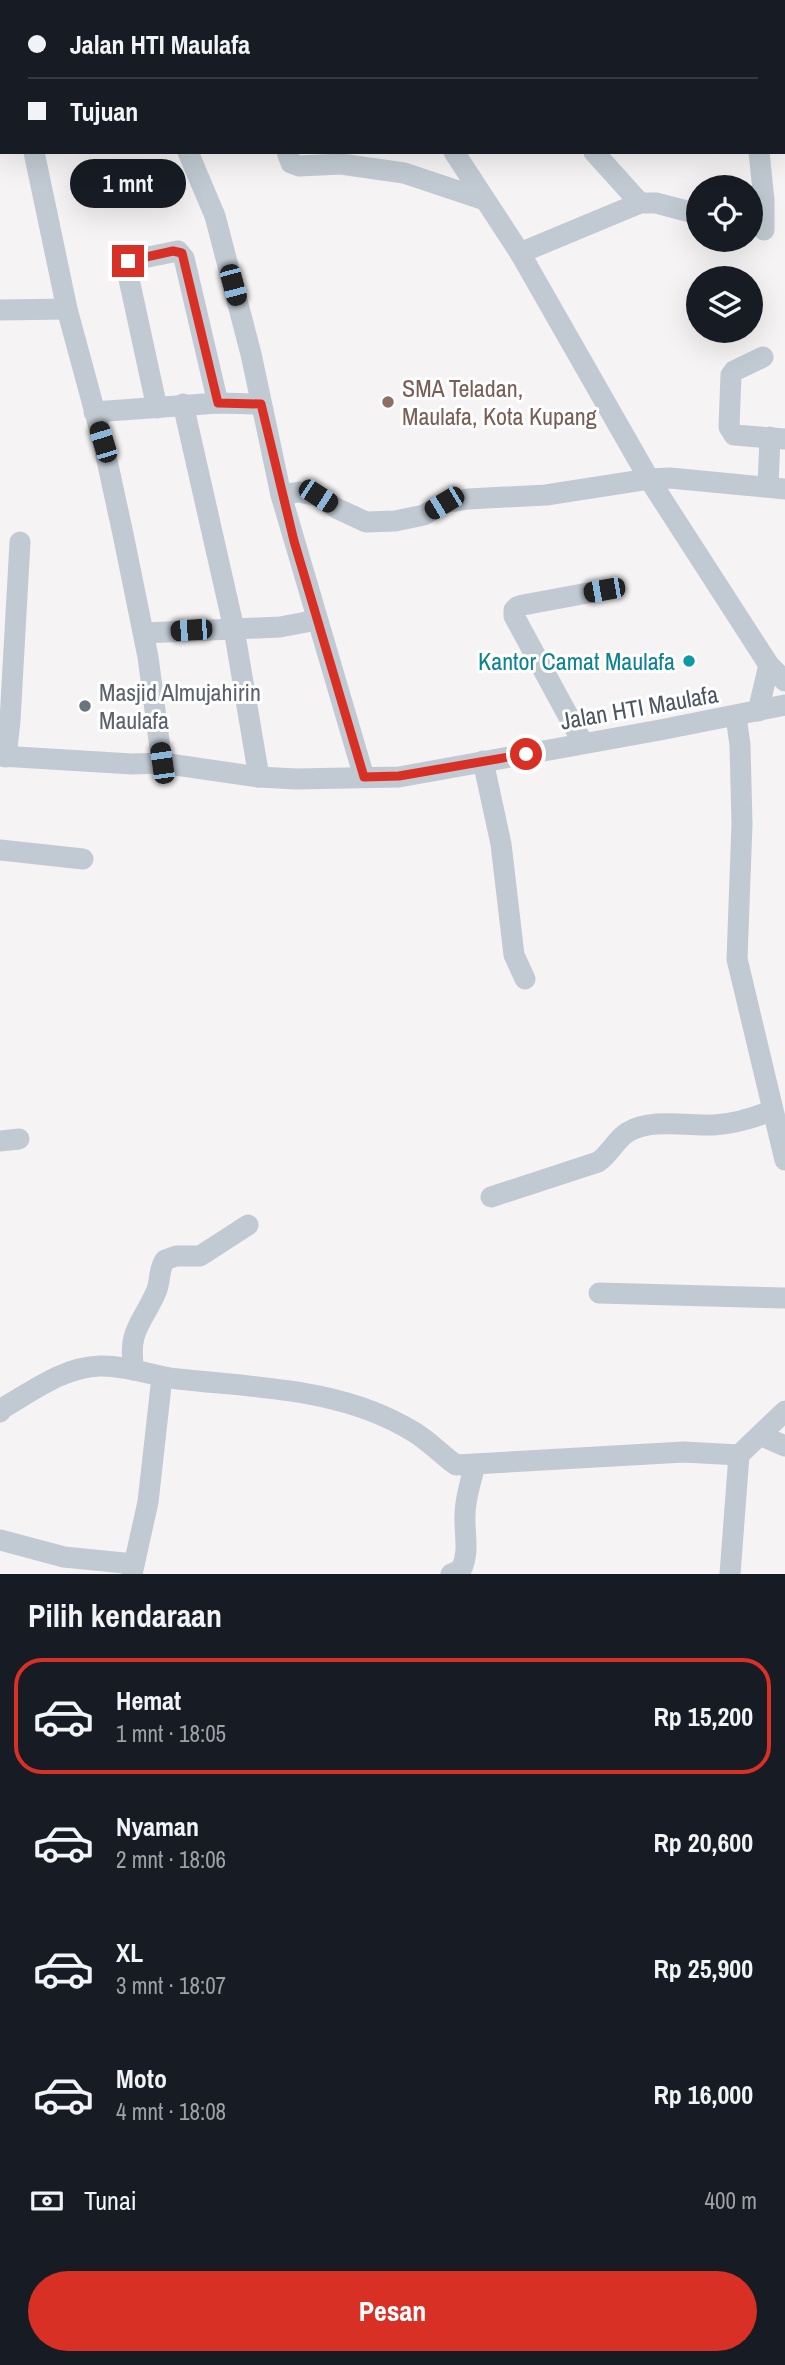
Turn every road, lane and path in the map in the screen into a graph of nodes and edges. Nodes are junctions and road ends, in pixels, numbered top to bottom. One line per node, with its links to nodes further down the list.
1 (34, 154): 14 (street)
2 (189, 154): 19 (street)
3 (288, 154): 8 (street)
4 (455, 154): 8 (street)
5 (596, 154): 9 (street)
6 (759, 154): 7 (street)
7 (761, 175)
8 (485, 200): 13 (street)
9 (640, 203): 10 (street); 13 (street)
10 (686, 211)
11 (763, 229): 12 (street)
12 (785, 233)
13 (520, 253): 23 (street)
14 (67, 309): 15 (street); 21 (street)
15 (0, 310)
16 (763, 358): 22 (street)
17 (218, 403): 18 (street); 19 (street); 20 (street)
18 (183, 404): 20 (street); 29 (street)
19 (261, 404): 25 (street)
20 (157, 408): 21 (street)
21 (94, 412): 30 (street)
22 (778, 438): 24 (street)
23 (649, 479): 24 (street); 25 (street); 31 (street)
24 (777, 488)
25 (281, 495): 28 (street)
26 (20, 542): 37 (street)
27 (604, 590): 36 (street)
28 (317, 620): 29 (street); 41 (street)
29 (234, 629): 30 (street); 40 (street)
30 (144, 633): 39 (street)
31 (769, 664): 32 (street); 34 (street)
32 (785, 681)
33 (785, 705): 34 (street, Jalan HTI Maulafa)
34 (758, 711): 35 (street, Jalan HTI Maulafa)
35 (736, 716): 36 (street, Jalan HTI Maulafa); 45 (street)
36 (583, 743): 38 (street, Jalan HTI Maulafa)
37 (3, 757): 39 (street, Jalan HTI Maulafa)
38 (483, 761): 41 (street, Jalan HTI Maulafa); 44 (street)
39 (162, 763): 40 (street, Jalan HTI Maulafa)
40 (259, 776): 41 (street, Jalan HTI Maulafa)
41 (364, 777)
42 (0, 850): 43 (street)
43 (83, 859)
44 (524, 979)
45 (772, 1111): 46 (street); 47 (street)
46 (785, 1160)
47 (491, 1197)
48 (248, 1225): 51 (street)
49 (599, 1293): 50 (street)
50 (785, 1298)
51 (135, 1370): 52 (street); 53 (street)
52 (162, 1377): 58 (street); 60 (street)
53 (0, 1412)
54 (785, 1412): 55 (street)
55 (762, 1436): 56 (street); 57 (street)
56 (785, 1446)
57 (738, 1455): 58 (street); 62 (street)
58 (475, 1465): 61 (street)
59 (0, 1540): 60 (street)
60 (133, 1569)
61 (451, 1574)
62 (730, 1574)

